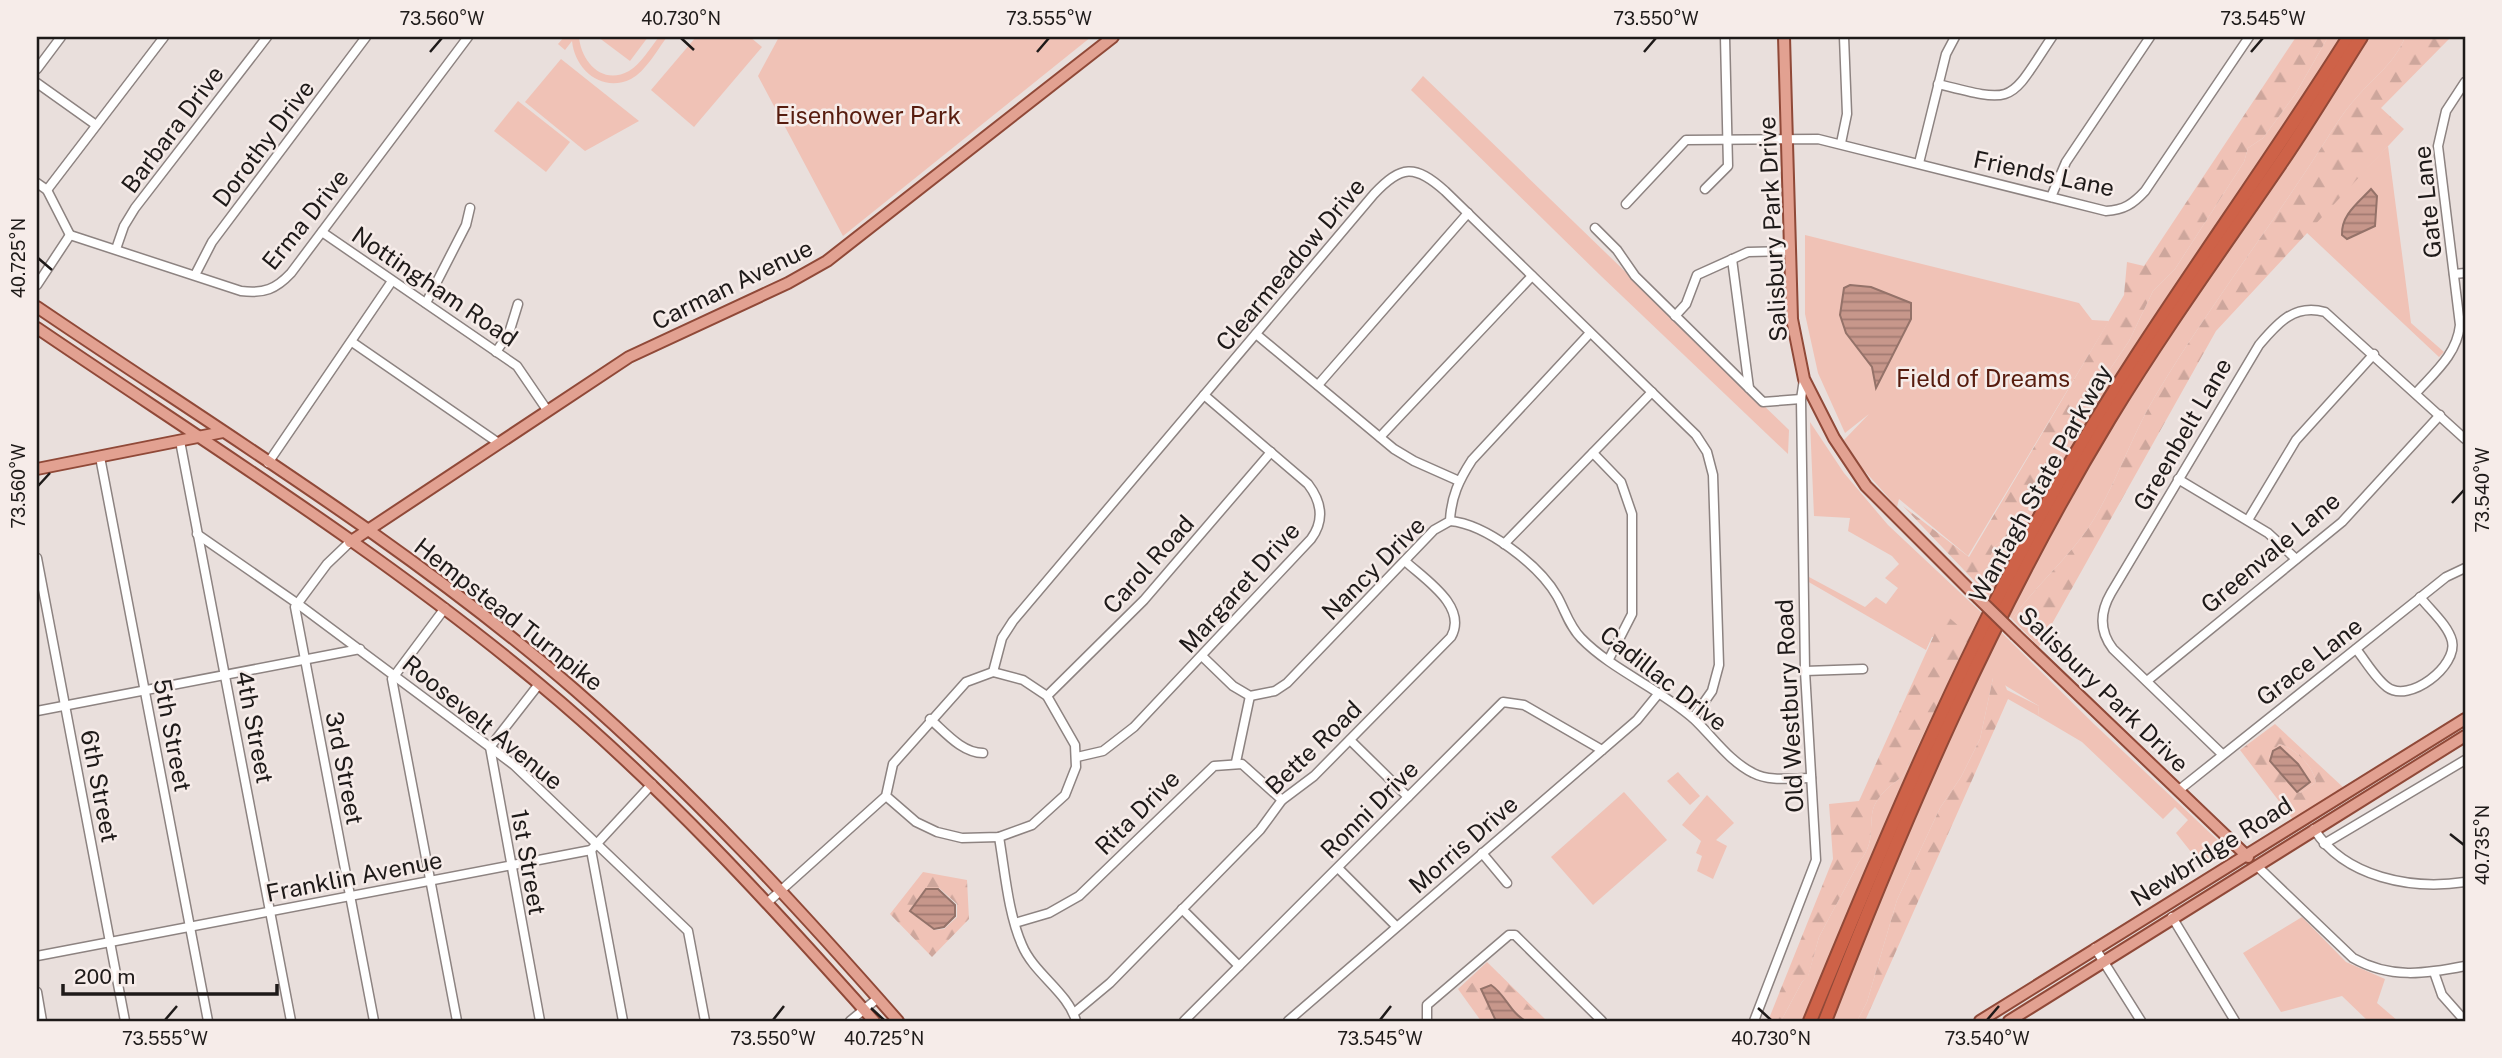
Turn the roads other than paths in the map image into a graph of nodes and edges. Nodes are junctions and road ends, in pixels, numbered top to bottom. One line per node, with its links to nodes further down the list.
1 (61, 37): 16 (street)
2 (164, 37): 20 (street)
3 (267, 37): 35 (street, Barbara Drive)
4 (366, 37): 40 (street, Dorothy Drive)
5 (468, 37): 33 (street, Erma Drive)
6 (1113, 37): 62 (main road, Carman Avenue)
7 (1725, 37): 22 (street)
8 (1784, 37): 21 (main road, Salisbury Park Drive)
9 (1844, 37): 23 (street)
10 (1955, 37): 19 (street)
11 (2052, 37): 19 (street)
12 (2150, 37): 28 (street)
13 (2249, 37): 28 (street, Friends Lane)
14 (2349, 37): 177 (highway, Wantagh State Parkway)
15 (2361, 37): 178 (highway, Wantagh State Parkway)
16 (37, 69)
17 (2465, 82): 39 (street, Gate Lane)
18 (37, 83): 20 (street)
19 (1938, 84): 24 (street)
20 (96, 125): 26 (street)
21 (1788, 138): 22 (street, Friends Lane); 23 (street, Friends Lane); 36 (main road, Salisbury Park Drive)
22 (1728, 139): 27 (street); 29 (street, Friends Lane)
23 (1841, 143): 24 (street, Friends Lane)
24 (1919, 163): 28 (street, Friends Lane)
25 (37, 183): 26 (street)
26 (47, 190): 34 (street)
27 (1705, 190)
28 (2051, 197)
29 (1626, 204)
30 (470, 208): 44 (street)
31 (1468, 213): 41 (street, Clearmeadow Drive); 50 (street, Clearmeadow Drive); 56 (street)
32 (1595, 228): 47 (street)
33 (322, 232): 40 (street, Erma Drive); 42 (street, Nottingham Road)
34 (70, 235): 35 (street, Erma Drive); 43 (street)
35 (116, 249): 40 (street, Erma Drive)
36 (1789, 251): 37 (street); 55 (main road, Salisbury Park Drive)
37 (1731, 259): 47 (street); 57 (street)
38 (2465, 273): 39 (street)
39 (2454, 274): 51 (street, Gate Lane)
40 (195, 275)
41 (1532, 276): 49 (street, Clearmeadow Drive); 65 (street)
42 (393, 281): 44 (street, Nottingham Road); 52 (street)
43 (37, 285)
44 (426, 303): 53 (street, Nottingham Road)
45 (518, 304): 53 (street)
46 (37, 307): 64 (main road, Hempstead Turnpike)
47 (1675, 316): 57 (street)
48 (37, 328): 66 (main road, Hempstead Turnpike)
49 (1590, 333): 58 (street, Clearmeadow Drive); 76 (street, Nancy Drive)
50 (1256, 334): 56 (street); 60 (street, Clearmeadow Drive)
51 (2462, 339): 59 (street, Gate Lane)
52 (352, 342): 69 (street); 73 (street)
53 (496, 352): 62 (street, Nottingham Road)
54 (2374, 354): 59 (street, Greenbelt Lane); 75 (street, Greenbelt Lane); 77 (street)
55 (1804, 379): 61 (street, Old Westbury Road); 124 (main road, Salisbury Park Drive, bridge)
56 (1318, 385): 65 (street)
57 (1750, 390): 61 (street)
58 (1652, 393): 71 (street); 108 (street, Clearmeadow Drive)
59 (2416, 393): 63 (street, Greenbelt Lane)
60 (1204, 395): 70 (street, Margaret Drive); 97 (street, Clearmeadow Drive)
61 (1801, 399): 96 (street, Old Westbury Road)
62 (547, 410): 69 (main road, Carman Avenue)
63 (2440, 415): 67 (street, Greenbelt Lane); 84 (street, Greenvale Lane)
64 (223, 432): 66 (main road); 73 (main road, Hempstead Turnpike)
65 (1380, 437): 76 (street)
66 (198, 438): 68 (main road); 81 (main road, Hempstead Turnpike)
67 (2465, 439)
68 (180, 441): 72 (main road); 80 (street, 4th Street)
69 (498, 442): 79 (main road, Carman Avenue)
70 (1271, 452): 92 (street, Margaret Drive); 104 (street, Carol Road)
71 (1593, 453): 82 (street); 93 (street)
72 (100, 457): 74 (main road); 102 (street, 5th Street)
73 (268, 463): 79 (main road, Hempstead Turnpike)
74 (37, 469)
75 (2178, 479): 77 (street); 100 (street, Greenbelt Lane)
76 (1458, 481): 78 (street, Nancy Drive)
77 (2248, 520): 84 (street)
78 (1450, 521): 82 (street, Cadillac Drive); 85 (street, Nancy Drive)
79 (367, 530): 81 (main road, Carman Avenue); 140 (main road, Hempstead Turnpike)
80 (197, 534): 88 (street, Roosevelt Avenue); 98 (street, 4th Street)
81 (350, 542): 88 (street); 89 (main road, Hempstead Turnpike)
82 (1504, 544): 93 (street, Cadillac Drive)
83 (37, 558): 106 (street, 6th Street)
84 (2296, 559): 100 (street, Greenvale Lane)
85 (1406, 562): 105 (street, Nancy Drive); 113 (street, Bette Road)
86 (2465, 568): 87 (street, Grace Lane)
87 (2420, 597): 91 (street, Grace Lane); 91 (street)
88 (298, 604): 90 (street, Roosevelt Avenue); 94 (street, 3rd Street)
89 (445, 608): 99 (street); 101 (main road, Hempstead Turnpike)
90 (360, 649): 94 (street); 99 (street, Roosevelt Avenue)
91 (2356, 649): 118 (street, Grace Lane)
92 (1203, 657): 105 (street); 119 (street, Margaret Drive)
93 (1609, 659): 103 (street, Cadillac Drive)
94 (305, 660): 98 (street); 141 (street, 3rd Street)
95 (1863, 669): 96 (street)
96 (1805, 671): 122 (street, Old Westbury Road)
97 (993, 672): 104 (street); 109 (street)
98 (225, 675): 102 (street); 144 (street, 4th Street)
99 (395, 675): 114 (street, Roosevelt Avenue); 137 (street)
100 (2147, 681): 118 (street, Greenbelt Lane)
101 (539, 684): 114 (street); 123 (main road, Hempstead Turnpike)
102 (145, 690): 106 (street); 148 (street, 5th Street)
103 (1659, 693): 108 (street, Cadillac Drive); 115 (street, Morris Drive)
104 (1047, 696): 119 (street)
105 (1250, 696): 121 (street)
106 (65, 706): 107 (street); 149 (street, 6th Street)
107 (37, 711)
108 (1693, 718): 122 (street, Cadillac Drive)
109 (930, 719): 117 (street); 125 (street)
110 (2465, 719): 112 (main road, Newbridge Road)
111 (2465, 736): 116 (main road, Newbridge Road)
112 (2433, 739): 116 (main road); 133 (main road, Newbridge Road)
113 (1350, 740): 126 (street); 127 (street, Bette Road)
114 (490, 747): 131 (street, Roosevelt Avenue); 134 (street, 1st Street)
115 (1602, 750): 126 (street, Ronni Drive); 132 (street, Morris Drive)
116 (2440, 752): 128 (main road, Newbridge Road)
117 (984, 753)
118 (2222, 754): 124 (street, Grace Lane)
119 (1077, 757): 129 (street)
120 (2465, 760): 130 (street)
121 (1236, 762): 127 (street); 146 (street, Rita Drive)
122 (1811, 778): 176 (street, Old Westbury Road)
123 (652, 784): 131 (street); 142 (main road, Hempstead Turnpike)
124 (2179, 790): 133 (main road, Salisbury Park Drive)
125 (886, 796): 129 (street); 140 (street)
126 (1408, 797): 136 (street, Ronni Drive)
127 (1282, 800): 143 (street, Bette Road)
128 (2314, 830): 130 (street); 135 (main road, Newbridge Road)
129 (999, 837): 146 (street)
130 (2324, 844): 138 (street)
131 (593, 846): 134 (street, Franklin Avenue); 167 (street); 168 (street, Roosevelt Avenue)
132 (1482, 853): 139 (street); 147 (street, Morris Drive)
133 (2245, 854): 135 (main road, Salisbury Park Drive); 150 (main road, Newbridge Road)
134 (510, 866): 137 (street, Franklin Avenue); 166 (street, 1st Street)
135 (2257, 866): 145 (main road, Newbridge Road); 155 (street)
136 (1338, 868): 147 (street); 153 (street, Ronni Drive)
137 (430, 881): 141 (street, Franklin Avenue); 165 (street)
138 (2465, 882)
139 (1507, 883)
140 (781, 890): 142 (street); 157 (main road, Hempstead Turnpike)
141 (350, 896): 144 (street, Franklin Avenue); 164 (street, 3rd Street)
142 (768, 902): 158 (main road, Hempstead Turnpike)
143 (1182, 909): 153 (street); 159 (street, Bette Road)
144 (270, 911): 148 (street, Franklin Avenue); 163 (street, 4th Street)
145 (2172, 917): 152 (main road, Newbridge Road); 182 (street)
146 (1015, 923): 159 (street)
147 (1396, 926): 173 (street, Morris Drive)
148 (190, 927): 149 (street, Franklin Avenue); 162 (street, 5th Street)
149 (110, 942): 151 (street, Franklin Avenue); 161 (street, 6th Street)
150 (2095, 948): 152 (street); 179 (main road, Newbridge Road)
151 (37, 956)
152 (2103, 961): 180 (main road, Newbridge Road); 181 (street)
153 (1239, 966): 172 (street, Ronni Drive)
154 (2465, 966): 155 (street)
155 (2434, 972): 183 (street)
156 (37, 992): 160 (street)
157 (878, 998): 158 (street); 171 (main road, Hempstead Turnpike)
158 (864, 1010): 169 (street); 170 (main road, Hempstead Turnpike)
159 (1075, 1017)
160 (42, 1021)
161 (125, 1021)
162 (208, 1021)
163 (291, 1021)
164 (374, 1021)
165 (457, 1021)
166 (540, 1021)
167 (623, 1021)
168 (705, 1021)
169 (850, 1021)
170 (874, 1021)
171 (898, 1021)
172 (1184, 1021)
173 (1289, 1021)
174 (1427, 1021): 175 (street)
175 (1602, 1021)
176 (1754, 1021)
177 (1810, 1021)
178 (1825, 1021)
179 (1980, 1021)
180 (2009, 1021)
181 (2141, 1021)
182 (2235, 1021)
183 (2465, 1021)

